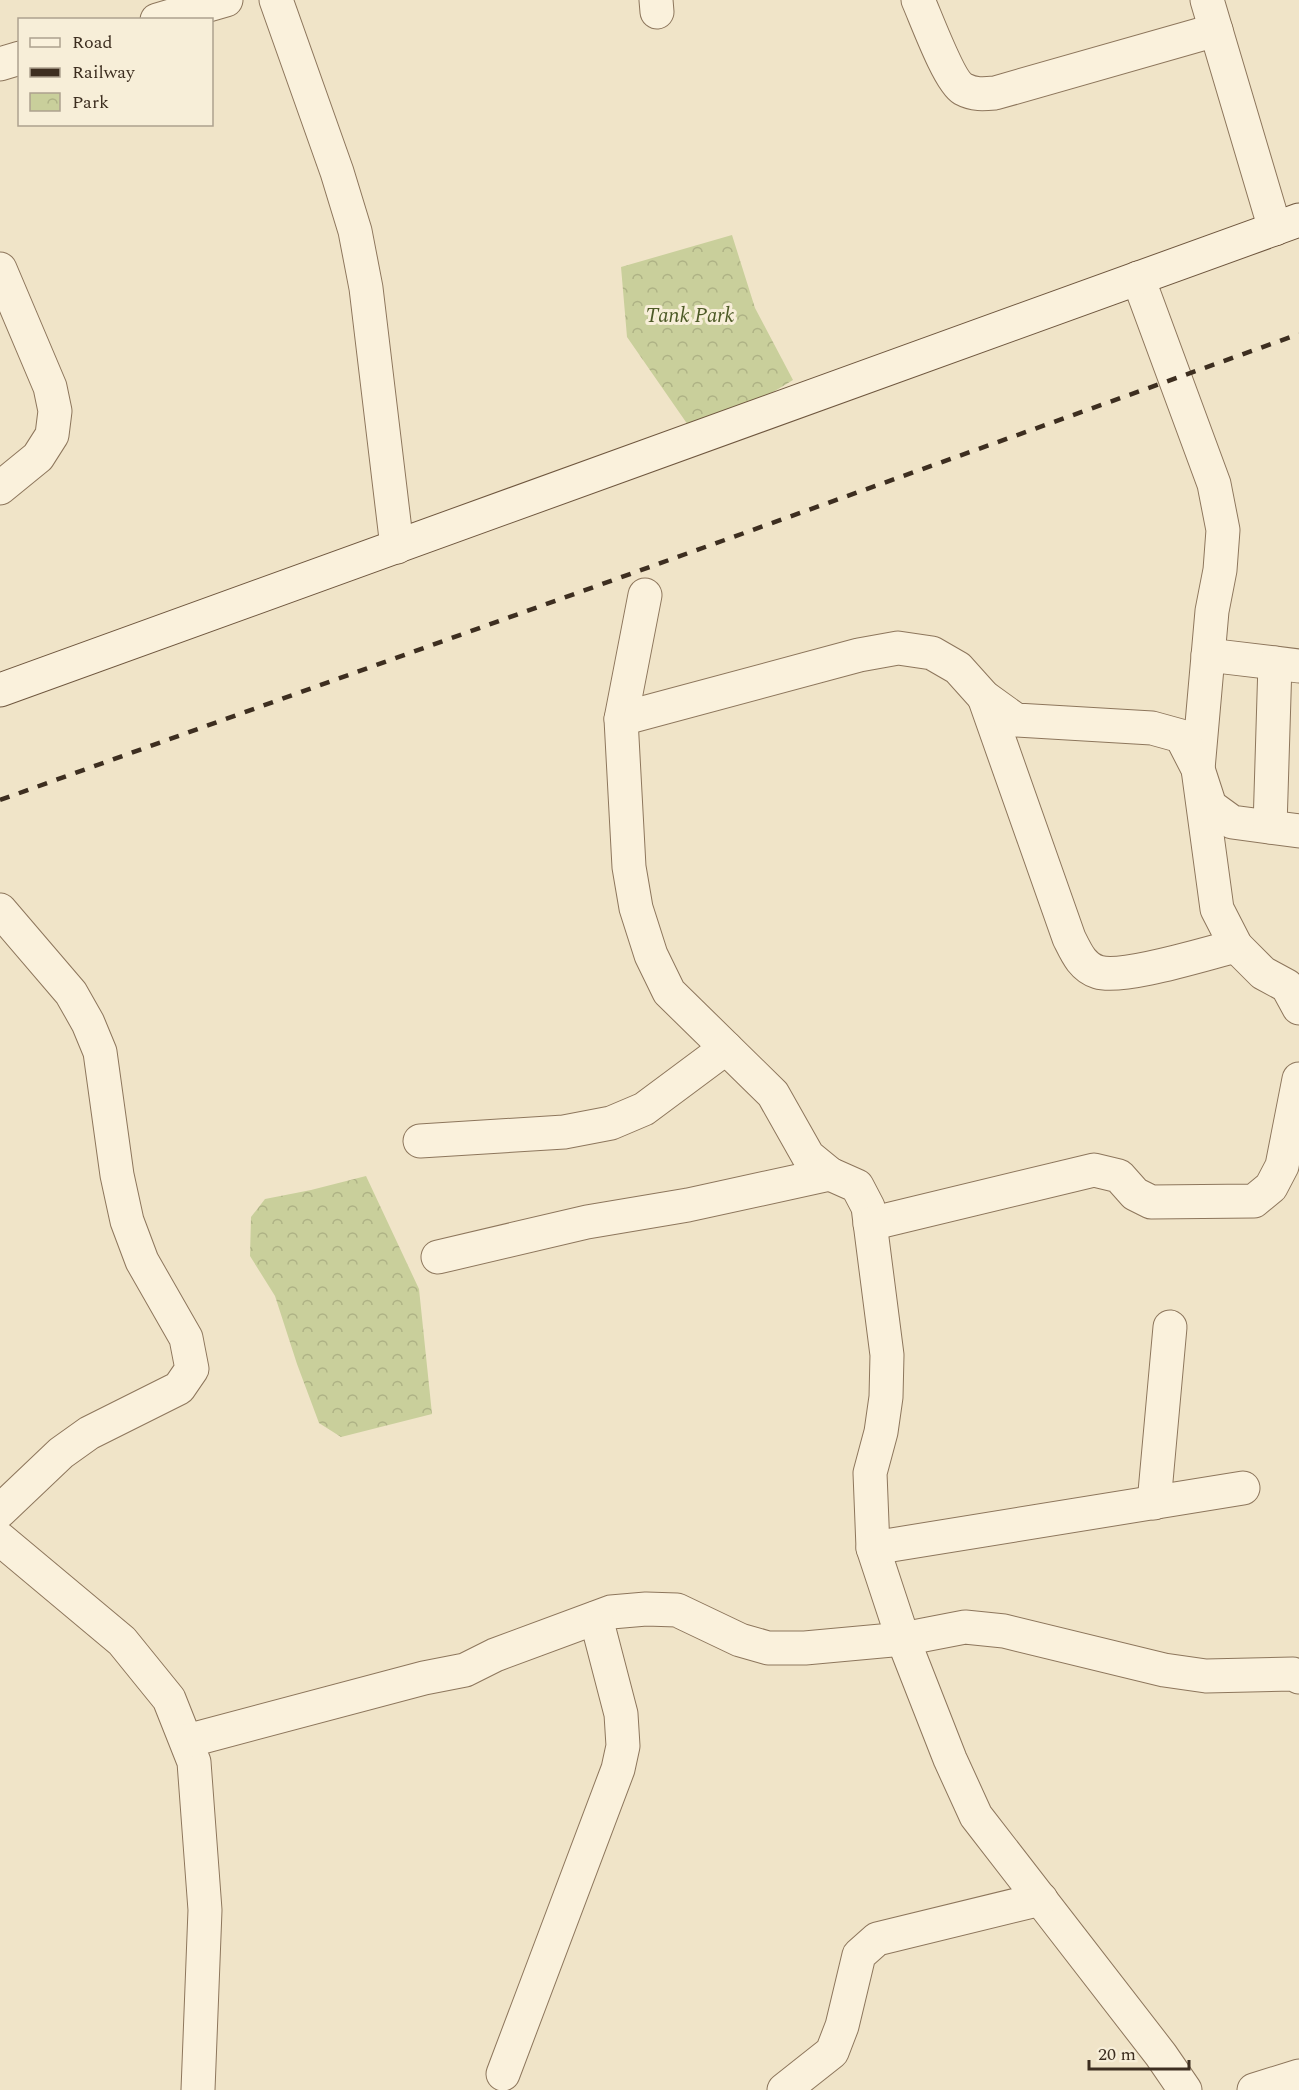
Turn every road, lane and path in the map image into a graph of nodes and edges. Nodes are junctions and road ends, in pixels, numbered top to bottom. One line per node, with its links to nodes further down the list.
1 (226, 0): 5 (street)
2 (276, 0): 12 (street)
3 (918, 0): 4 (street)
4 (1211, 15): 8 (street)
5 (164, 18)
6 (18, 59): 7 (street)
7 (0, 64)
8 (1287, 224): 10 (street)
9 (0, 269): 11 (street)
10 (1138, 278): 12 (street); 14 (street)
11 (0, 488)
12 (397, 548): 16 (street)
13 (645, 595): 18 (street)
14 (1208, 655): 15 (street); 19 (street)
15 (1287, 664): 20 (street)
16 (0, 690)
17 (984, 697): 18 (street); 19 (street); 22 (street)
18 (621, 718): 24 (street)
19 (1198, 769): 20 (street); 22 (street)
20 (1284, 829)
21 (0, 910): 33 (street)
22 (1236, 946): 23 (street)
23 (1299, 1008)
24 (726, 1048): 26 (street); 27 (street)
25 (1299, 1078): 28 (street)
26 (420, 1141)
27 (830, 1174): 28 (street); 29 (street)
28 (870, 1224): 35 (street)
29 (438, 1257)
30 (1170, 1327): 32 (street)
31 (1243, 1488): 32 (street)
32 (1154, 1503): 35 (street)
33 (0, 1510)
34 (0, 1539): 39 (street)
35 (873, 1548): 37 (street)
36 (596, 1618): 37 (street); 39 (street); 41 (street)
37 (903, 1639): 38 (street); 40 (street)
38 (1299, 1677)
39 (187, 1742): 43 (street)
40 (1041, 1899): 44 (street); 45 (street)
41 (503, 2074)
42 (1299, 2076): 46 (street)
43 (198, 2090)
44 (784, 2090)
45 (1185, 2090)
46 (1254, 2090)

